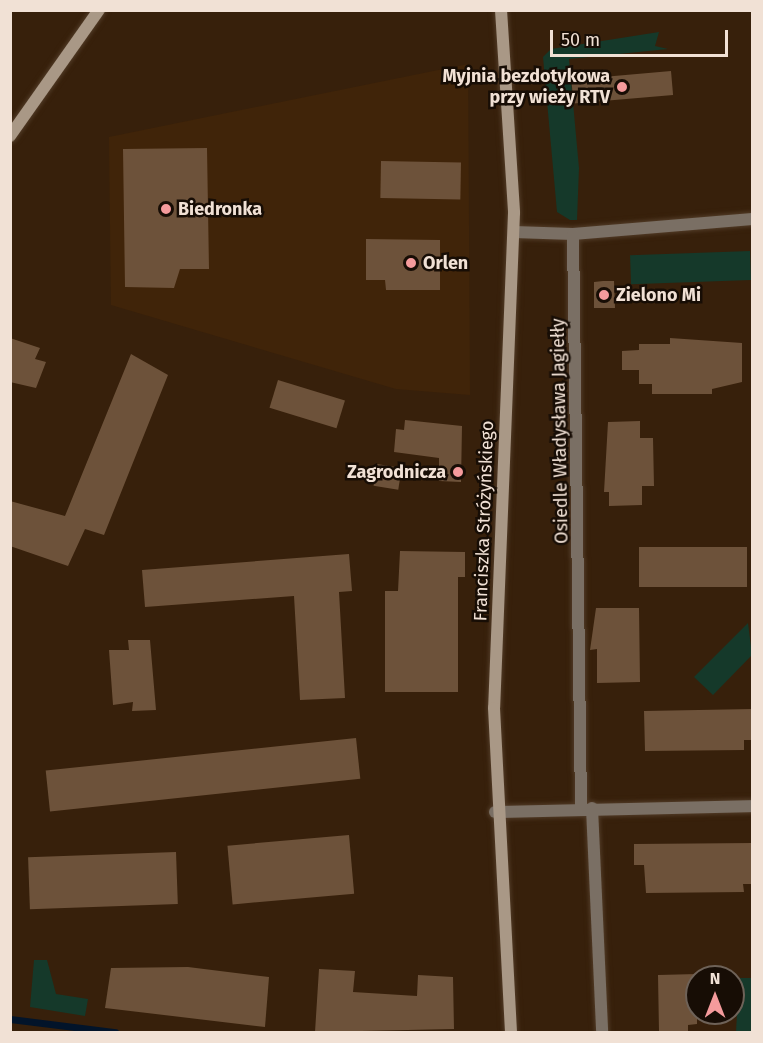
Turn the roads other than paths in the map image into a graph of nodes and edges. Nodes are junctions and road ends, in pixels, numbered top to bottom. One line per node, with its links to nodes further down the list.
1 (99, 10): 3 (street)
2 (501, 10): 5 (street, Franciszka Stróżyńskiego)
3 (10, 136)
4 (753, 219): 6 (street)
5 (513, 232): 6 (street); 9 (street, Franciszka Stróżyńskiego)
6 (573, 234): 8 (street, Osiedle Władysława Jagiełły)
7 (753, 806): 8 (street)
8 (586, 808): 9 (street); 11 (street, Osiedle Władysława Jagiełły)
9 (495, 812): 10 (street, Franciszka Stróżyńskiego)
10 (511, 1032)
11 (602, 1032)

